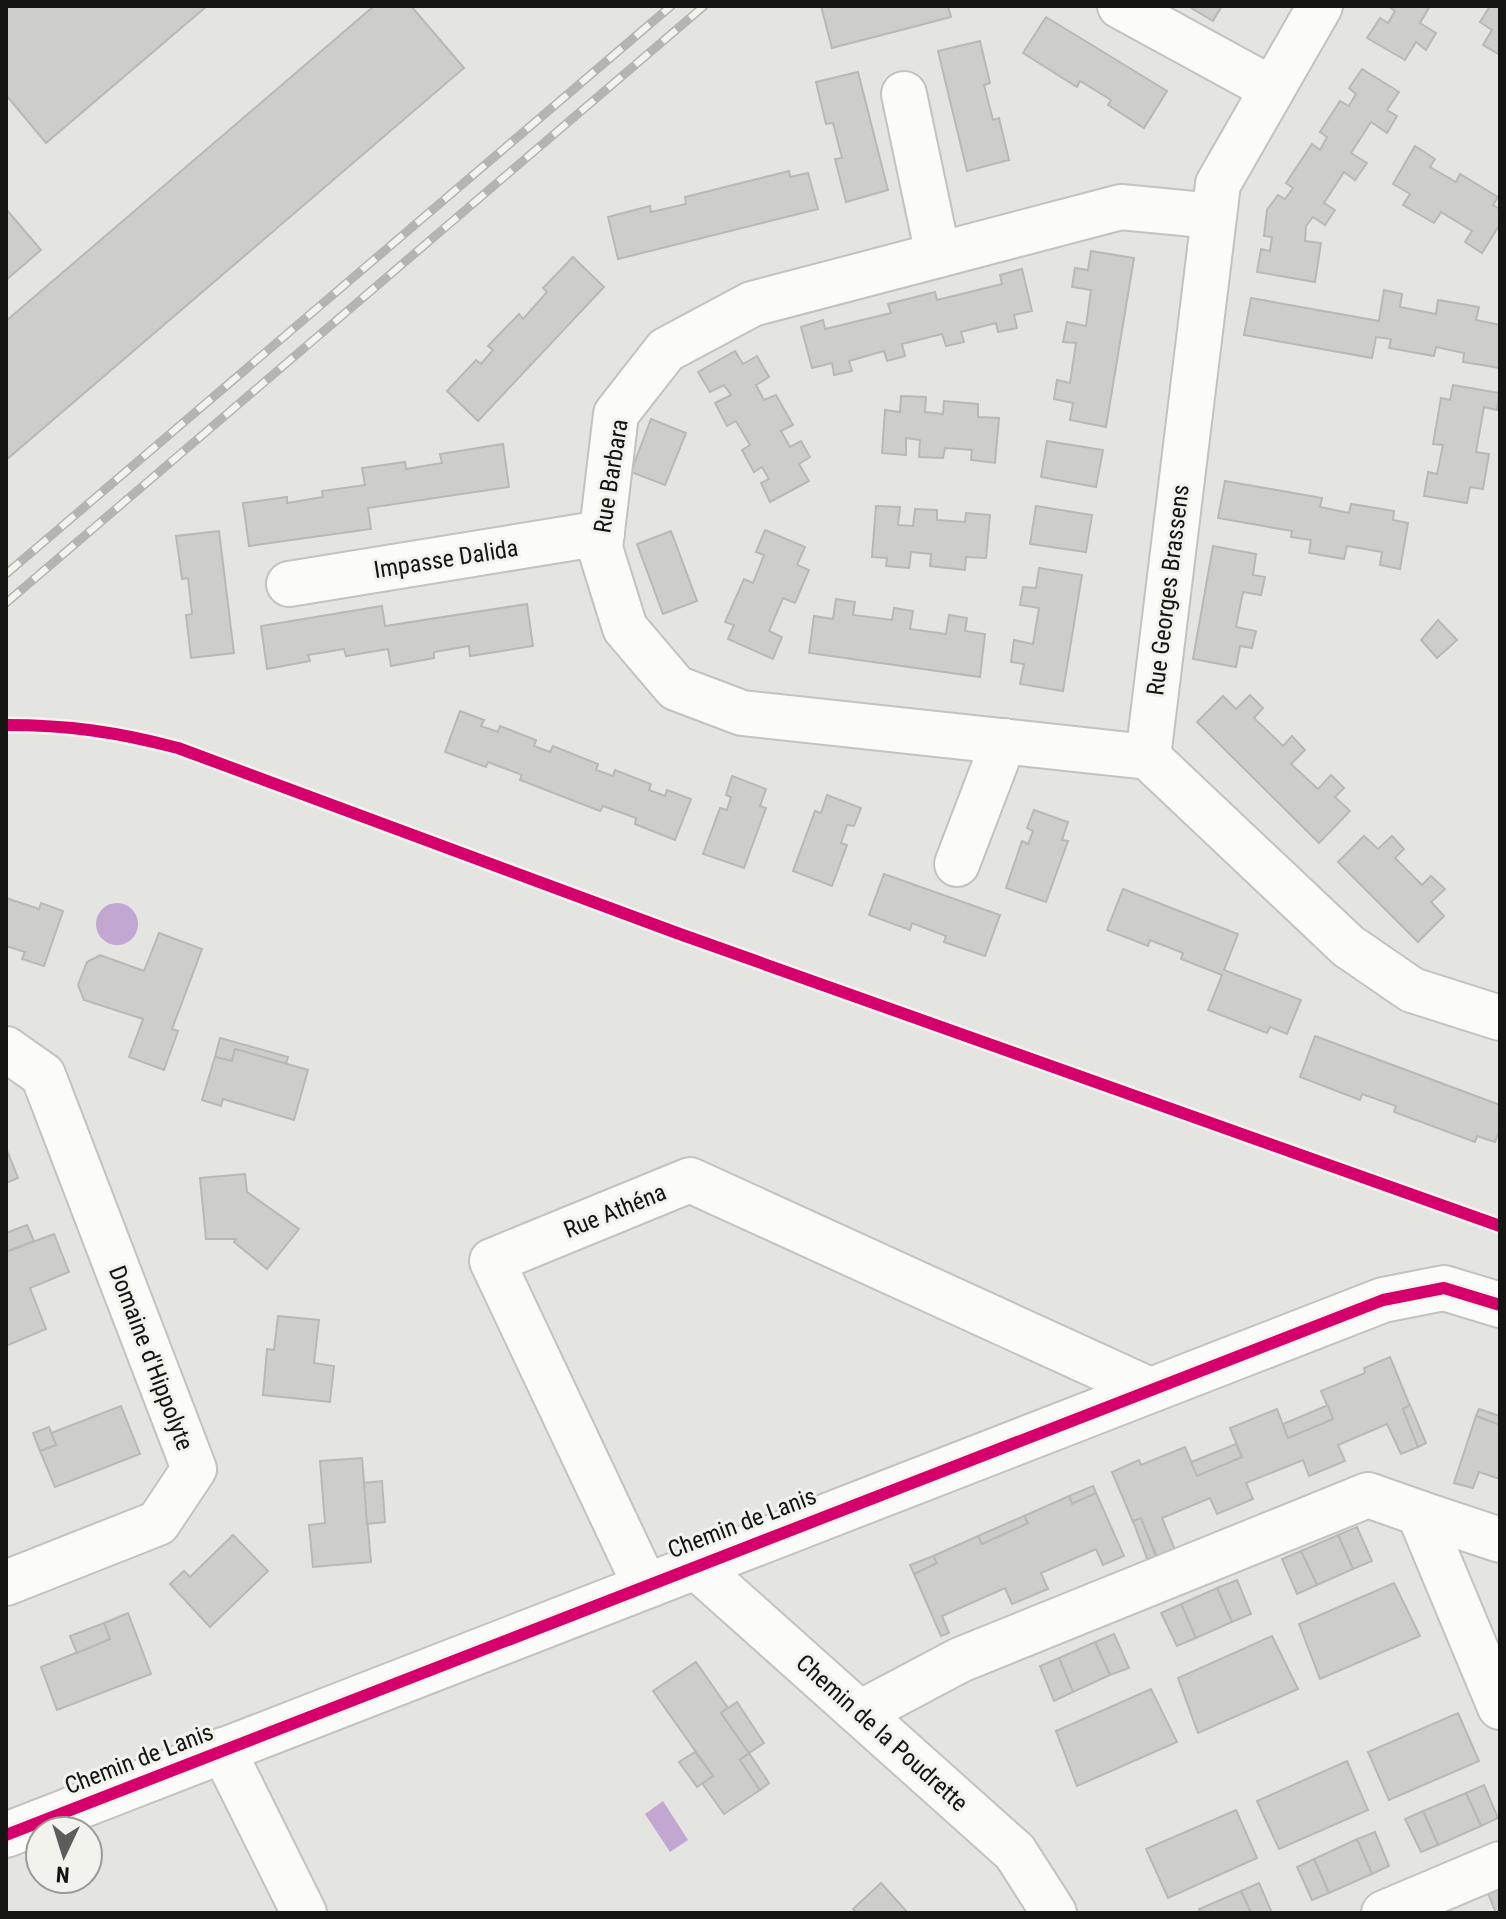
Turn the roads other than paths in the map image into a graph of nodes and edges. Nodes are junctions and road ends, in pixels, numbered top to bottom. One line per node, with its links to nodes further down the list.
1 (1120, 6): 3 (street)
2 (1320, 6): 3 (street, Rue Georges Brassens)
3 (1272, 89): 5 (street, Rue Georges Brassens)
4 (904, 94): 6 (street)
5 (1214, 216): 6 (street, Rue Barbara); 10 (street, Rue Georges Brassens)
6 (938, 255): 7 (street, Rue Barbara)
7 (602, 533): 8 (street, Impasse Dalida); 9 (street, Rue Barbara)
8 (289, 584)
9 (1004, 741): 10 (street, Rue Barbara); 11 (street)
10 (1148, 757): 12 (street)
11 (957, 864)
12 (1500, 1018)
13 (6, 1049): 19 (street, Domaine d'Hippolyte)
14 (1500, 1305): 15 (street, Chemin de Lanis)
15 (1150, 1390): 18 (street, Chemin de Lanis); 20 (street, Rue Athéna)
16 (1419, 1513): 17 (street); 21 (street); 22 (street)
17 (1500, 1540)
18 (694, 1565): 20 (street, Chemin de Lanis); 22 (street, Chemin de la Poudrette)
19 (6, 1583)
20 (645, 1585): 23 (street, Chemin de Lanis)
21 (1500, 1707)
22 (860, 1713): 27 (street, Chemin de la Poudrette)
23 (223, 1750): 24 (street, Chemin de Lanis); 26 (street)
24 (8, 1829)
25 (1500, 1864): 28 (street)
26 (304, 1913)
27 (1054, 1913)
28 (1384, 1913)

